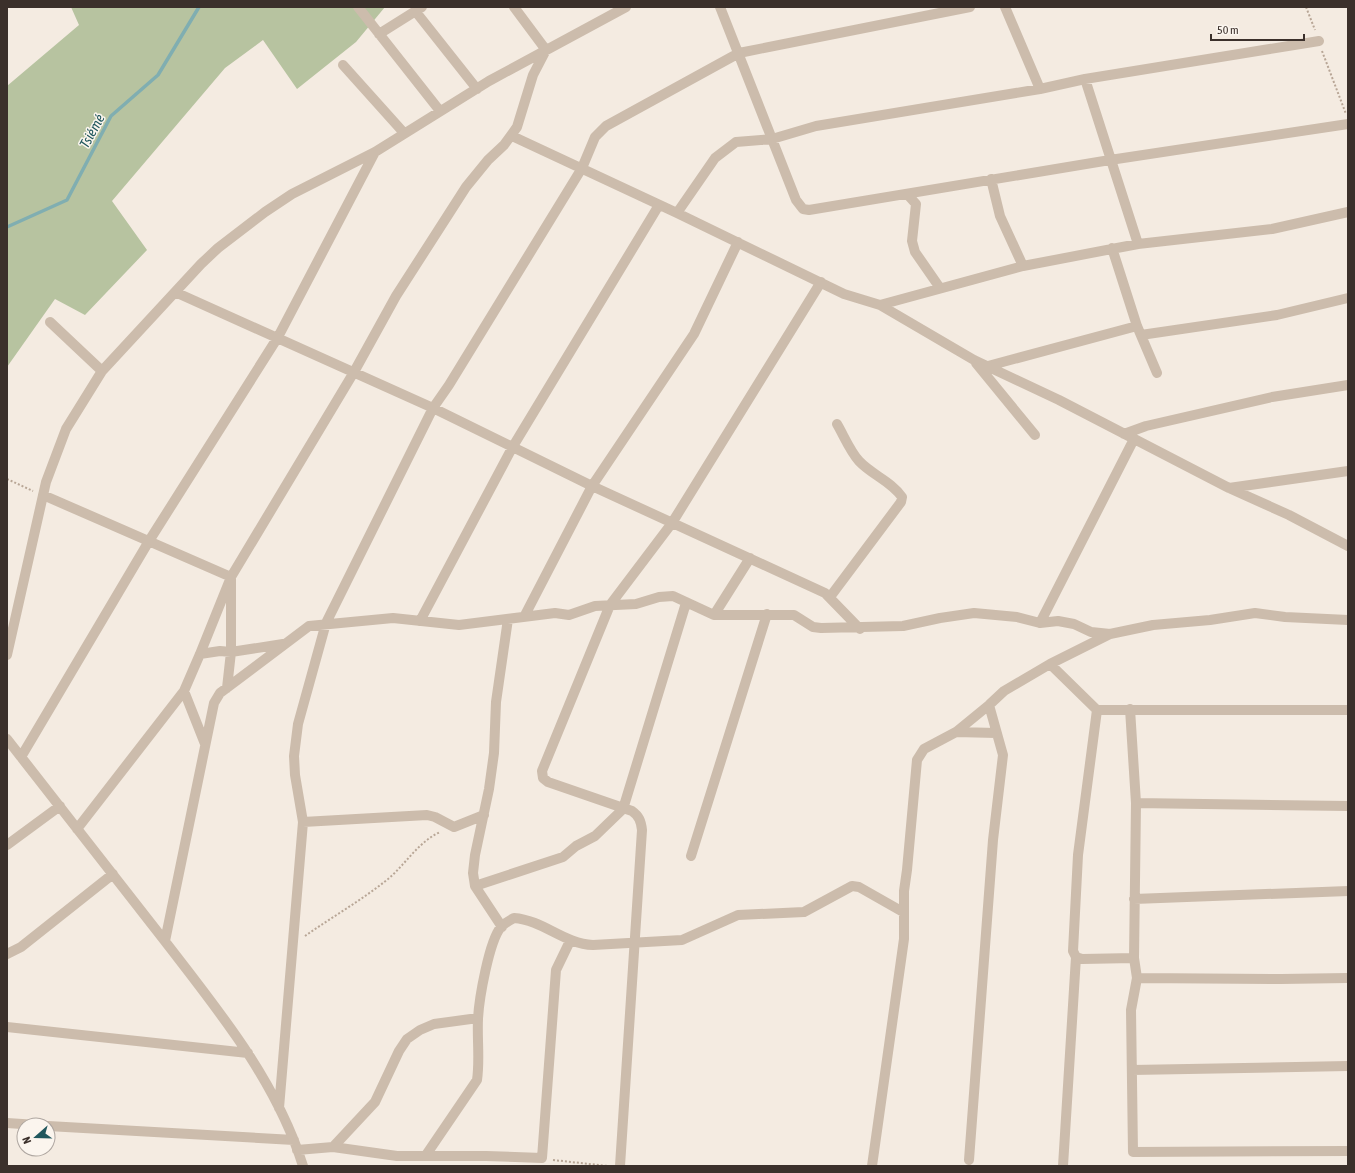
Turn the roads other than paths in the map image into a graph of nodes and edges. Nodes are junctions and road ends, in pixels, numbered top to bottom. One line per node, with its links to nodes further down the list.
1 (358, 7): 8 (street)
2 (514, 7): 10 (street)
3 (626, 7): 10 (street)
4 (720, 7): 11 (street)
5 (970, 7): 11 (street)
6 (1005, 7): 15 (street)
7 (419, 10): 8 (street); 14 (street)
8 (379, 34): 16 (street)
9 (1319, 41): 13 (street)
10 (546, 50): 14 (street); 19 (street)
11 (739, 53): 20 (street); 23 (street)
12 (343, 65): 18 (street)
13 (1085, 79): 15 (street); 22 (street)
14 (477, 88): 16 (street)
15 (1040, 89): 20 (street)
16 (440, 112): 18 (street)
17 (1348, 124): 22 (street)
18 (404, 133): 21 (street)
19 (512, 136): 23 (street); 44 (street)
20 (772, 139): 25 (street); 28 (street)
21 (375, 152): 35 (street); 40 (street)
22 (1110, 160): 24 (street); 30 (street)
23 (582, 168): 26 (street); 47 (street)
24 (992, 180): 25 (street); 32 (street)
25 (906, 194): 34 (street)
26 (659, 205): 28 (street); 52 (street)
27 (1348, 212): 30 (street)
28 (677, 213): 29 (street)
29 (738, 242): 33 (street); 54 (street)
30 (1138, 244): 31 (street)
31 (1112, 248): 32 (street); 39 (street)
32 (1023, 266): 34 (street)
33 (821, 282): 37 (street); 57 (street)
34 (940, 288): 37 (street)
35 (174, 292): 40 (street); 43 (street)
36 (1348, 298): 39 (street)
37 (880, 305): 41 (street)
38 (50, 322): 43 (street)
39 (1139, 331): 42 (street); 45 (street)
40 (278, 337): 44 (street); 58 (street)
41 (974, 360): 42 (street); 50 (street)
42 (988, 366): 49 (street)
43 (102, 371): 56 (street)
44 (354, 372): 47 (street); 61 (street)
45 (1157, 373)
46 (1348, 386): 49 (street)
47 (433, 408): 52 (street); 71 (street)
48 (837, 424): 62 (street)
49 (1124, 434): 51 (street)
50 (1035, 435)
51 (1134, 439): 55 (street); 72 (street)
52 (512, 448): 54 (street); 70 (street)
53 (1348, 471): 55 (street)
54 (592, 486): 57 (street); 67 (street)
55 (1229, 488): 59 (street)
56 (43, 495): 58 (street); 78 (street)
57 (672, 523): 60 (street); 64 (street)
58 (149, 541): 61 (street); 90 (street)
59 (1348, 546)
60 (750, 558): 62 (street); 66 (street)
61 (231, 577): 76 (street); 77 (street)
62 (830, 597): 73 (street)
63 (686, 603): 64 (street); 66 (street); 94 (street)
64 (610, 605): 67 (street); 94 (street)
65 (767, 614): 66 (street); 73 (street); 99 (street)
66 (714, 615)
67 (524, 617): 68 (street)
68 (508, 619): 70 (street); 95 (street)
69 (1348, 620): 74 (street)
70 (420, 621): 71 (street)
71 (326, 623): 75 (street); 96 (street)
72 (1040, 623): 73 (street); 74 (street)
73 (860, 628)
74 (1110, 634): 79 (street)
75 (285, 644): 76 (street); 80 (street)
76 (231, 652): 77 (street); 80 (street)
77 (200, 654): 81 (street)
78 (7, 655)
79 (1050, 664): 82 (street); 84 (street)
80 (227, 688): 89 (street)
81 (184, 691): 89 (street); 97 (street)
82 (989, 705): 86 (street); 87 (street)
83 (1130, 709): 84 (street); 85 (street); 91 (street)
84 (1096, 710): 110 (street)
85 (1348, 710)
86 (956, 732): 87 (street); 104 (street)
87 (996, 733): 125 (street)
88 (7, 739): 90 (street)
89 (206, 744): 106 (street)
90 (21, 757): 92 (street)
91 (1136, 803): 93 (street); 103 (street)
92 (60, 806): 97 (street); 98 (street)
93 (1348, 806)
94 (623, 809): 101 (street); 108 (street)
95 (484, 815): 96 (street); 101 (street)
96 (303, 822): 119 (street)
97 (77, 829): 100 (street)
98 (7, 845)
99 (691, 856)
100 (113, 874): 106 (street); 109 (street)
101 (475, 886): 105 (street)
102 (1348, 892): 103 (street)
103 (1134, 899): 111 (street)
104 (903, 912): 108 (street); 128 (street)
105 (502, 927): 107 (street); 114 (street)
106 (165, 941): 116 (street)
107 (570, 941): 108 (street); 124 (street)
108 (635, 943): 127 (street)
109 (7, 954)
110 (1076, 958): 111 (street); 129 (street)
111 (1134, 958): 112 (street)
112 (1137, 978): 113 (street); 118 (street)
113 (1348, 978)
114 (478, 1018): 122 (street); 124 (street)
115 (7, 1027): 116 (street)
116 (248, 1053): 119 (street)
117 (1348, 1066): 118 (street)
118 (1132, 1070): 123 (street)
119 (279, 1108): 121 (street)
120 (56, 1127): 121 (street)
121 (296, 1145): 122 (street); 126 (street)
122 (333, 1147): 124 (street)
123 (1348, 1151)
124 (426, 1155)
125 (969, 1160)
126 (303, 1166)
127 (620, 1166)
128 (872, 1166)
129 (1063, 1166)

